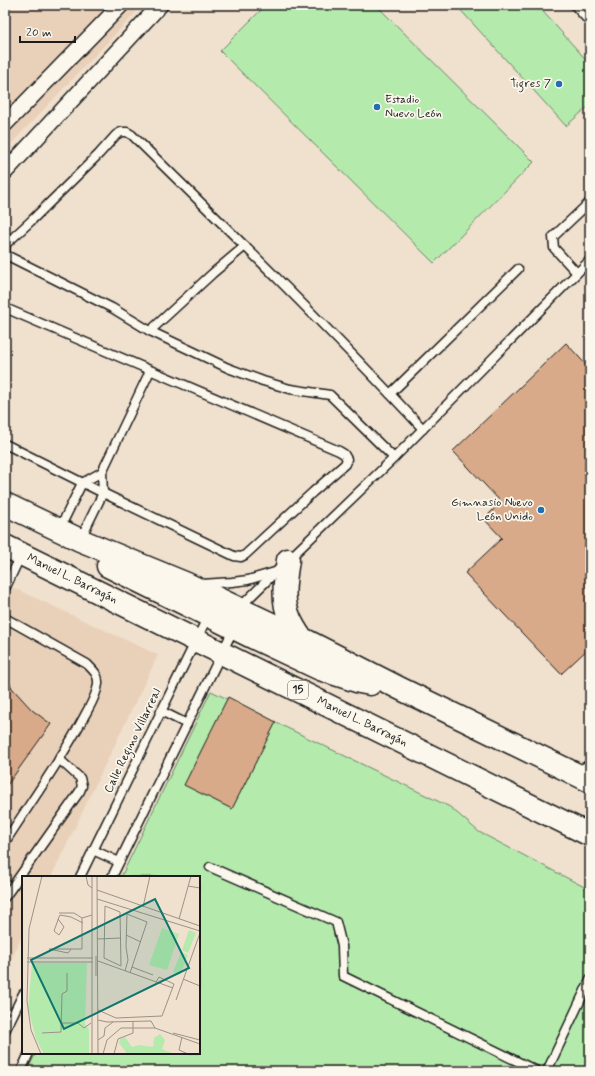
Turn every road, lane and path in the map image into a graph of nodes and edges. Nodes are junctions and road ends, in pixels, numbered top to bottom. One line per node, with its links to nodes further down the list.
1 (121, 5): 5 (street)
2 (160, 5): 6 (street)
3 (579, 5): 4 (street)
4 (590, 17)
5 (7, 117)
6 (5, 172)
7 (590, 202): 11 (lane)
8 (245, 246): 13 (lane); 13 (lane); 15 (lane)
9 (590, 260): 11 (lane)
10 (518, 269): 15 (lane)
11 (577, 273): 16 (lane)
12 (5, 308): 14 (lane)
13 (150, 330): 18 (lane)
14 (150, 371): 19 (lane); 21 (lane)
15 (390, 394): 16 (lane)
16 (423, 429): 18 (lane)
17 (5, 444): 20 (lane)
18 (394, 458): 26 (lane)
19 (102, 472): 20 (lane); 21 (lane)
20 (82, 483): 21 (lane); 23 (lane)
21 (103, 493): 24 (lane)
22 (5, 504): 23 (highway)
23 (59, 530): 24 (highway)
24 (80, 540): 27 (highway); 29 (highway)
25 (10, 550): 28 (lane); 33 (highway, Manuel L. Barragán / 15)
26 (282, 566): 27 (lane); 31 (lane); 32 (highway)
27 (187, 584): 31 (highway)
28 (5, 589)
29 (208, 615): 31 (highway); 33 (lane, Calle Regino Villarreal)
30 (5, 618): 38 (lane)
31 (236, 618): 32 (highway); 34 (lane); 35 (highway)
32 (301, 638): 35 (highway)
33 (196, 640): 34 (highway, Manuel L. Barragán / 15); 36 (lane, Calle Regino Villarreal)
34 (222, 653): 37 (lane); 40 (highway, Manuel L. Barragán / 15)
35 (399, 688): 39 (highway)
36 (161, 711): 37 (lane); 42 (lane, Calle Regino Villarreal)
37 (187, 724): 43 (lane)
38 (59, 759): 41 (lane); 47 (lane)
39 (585, 773)
40 (590, 835)
41 (5, 842)
42 (93, 850): 43 (lane); 45 (lane, Calle Regino Villarreal)
43 (119, 862): 46 (lane)
44 (210, 867): 53 (lane)
45 (80, 876)
46 (112, 876)
47 (5, 897)
48 (590, 980): 54 (lane)
49 (22, 996): 50 (lane)
50 (5, 1031)
51 (30, 1054): 52 (lane)
52 (21, 1071)
53 (537, 1071)
54 (547, 1071)

